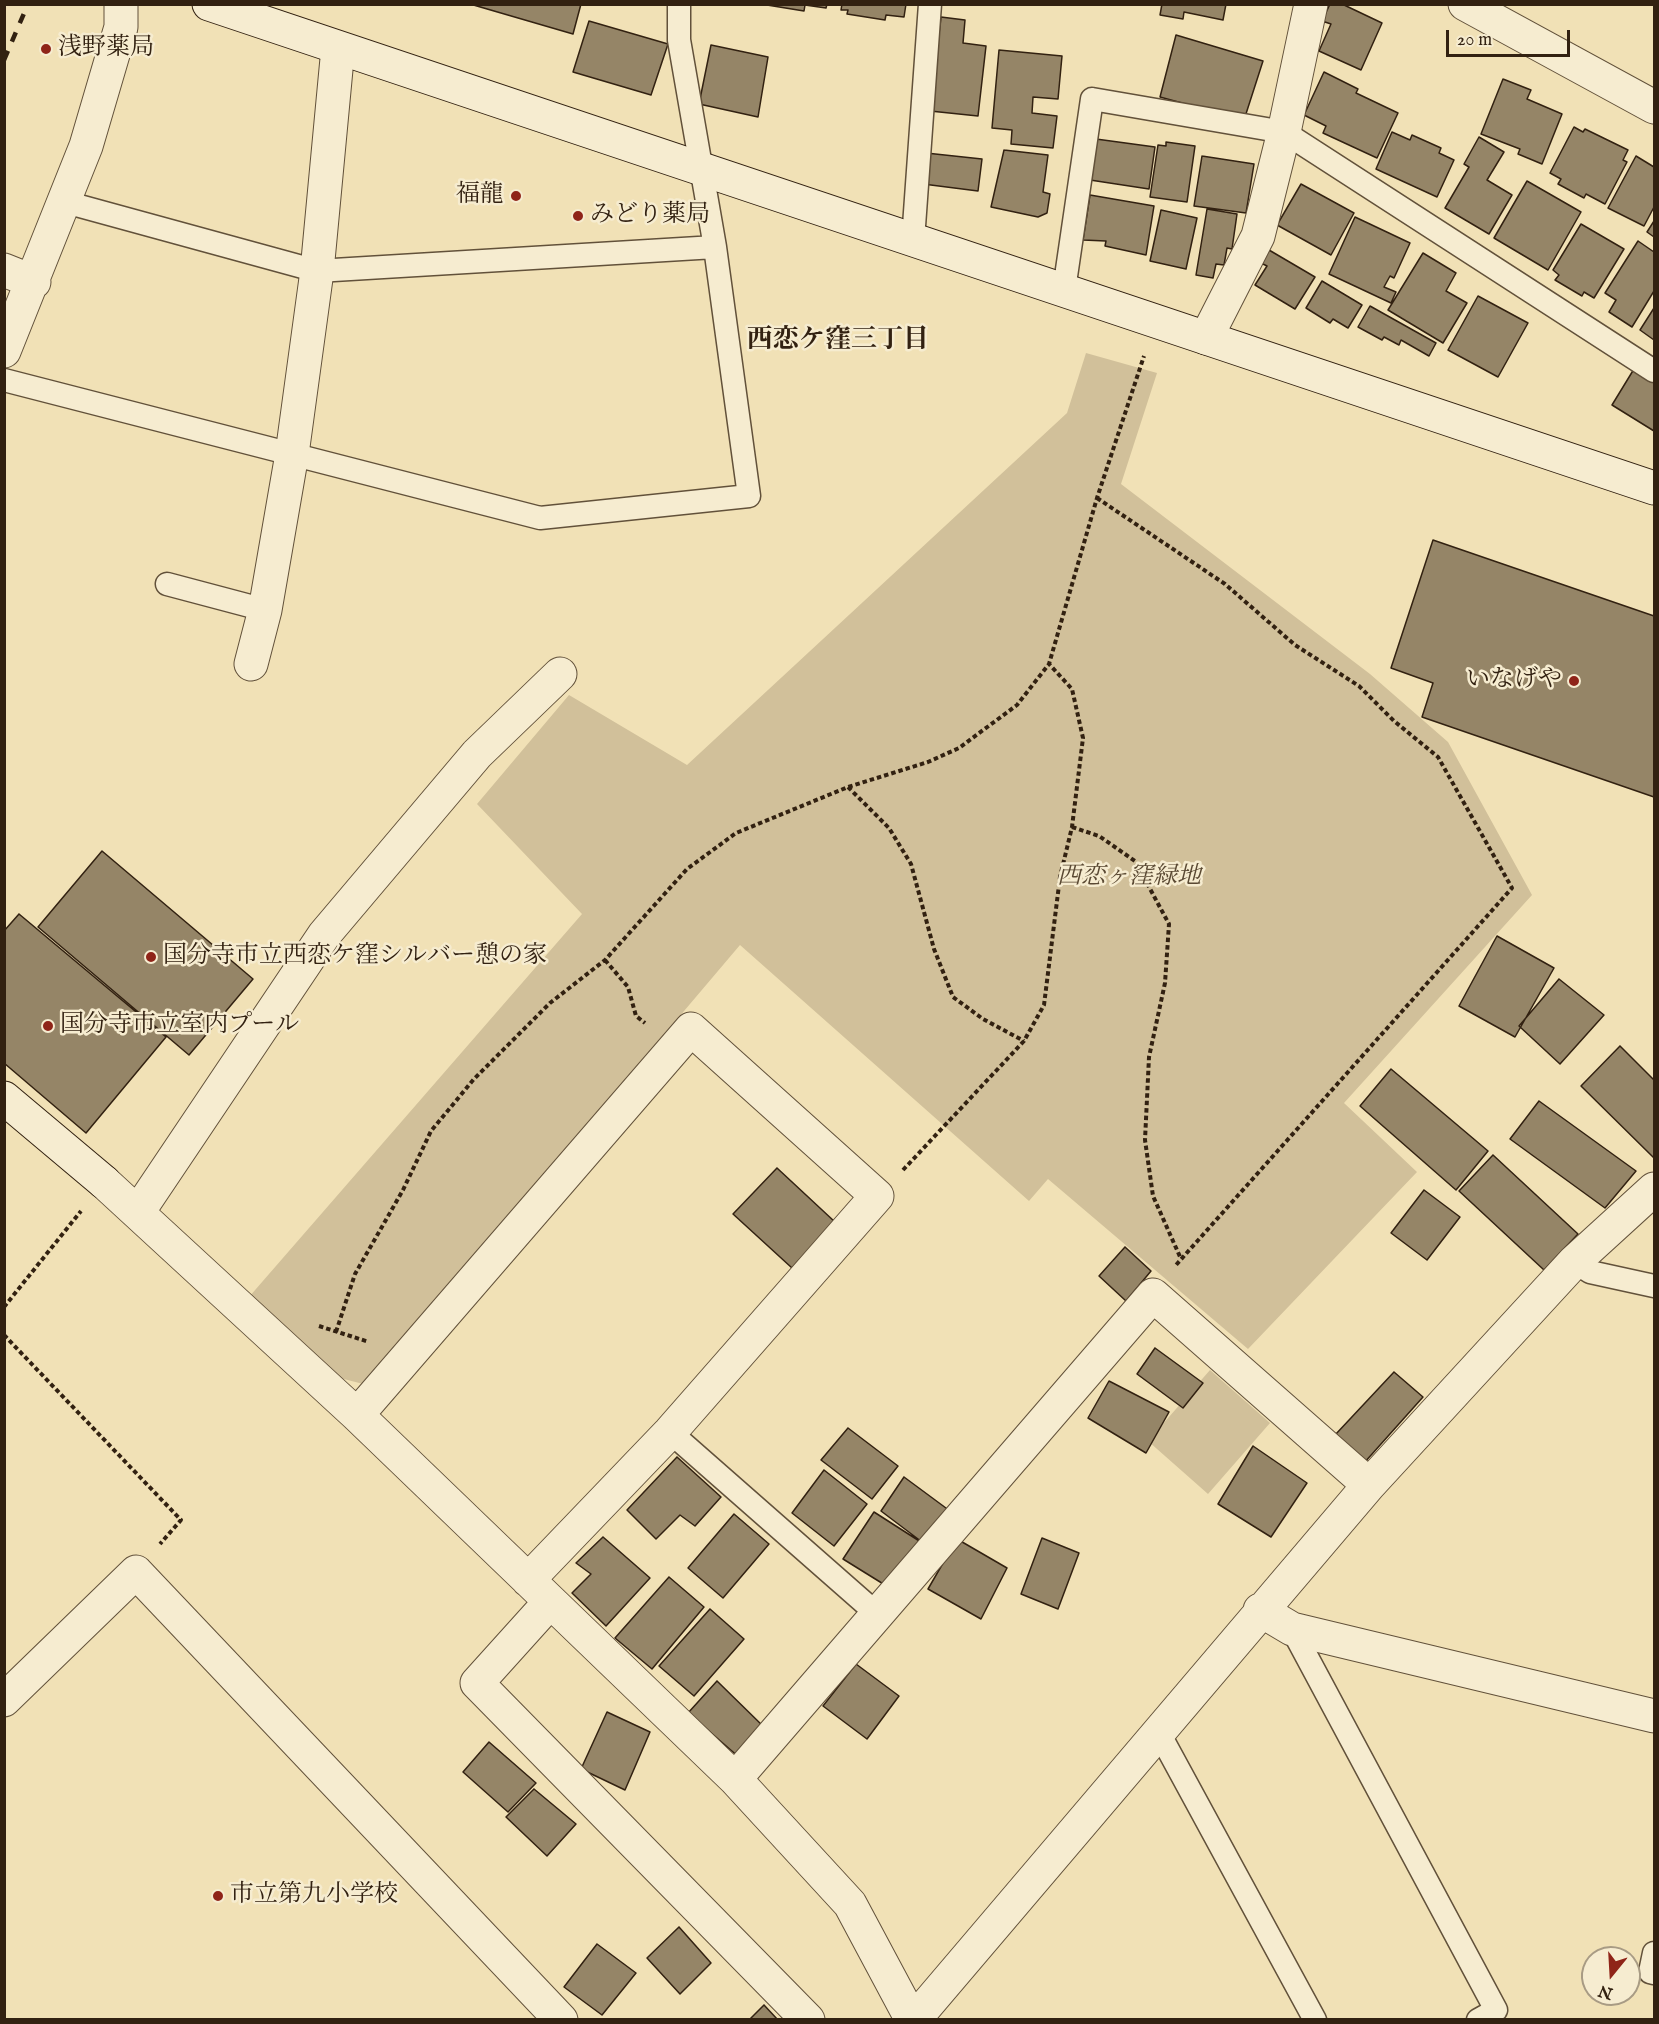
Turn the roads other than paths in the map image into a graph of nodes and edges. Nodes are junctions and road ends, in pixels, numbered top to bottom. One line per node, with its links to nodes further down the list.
1 (121, 4): 11 (street)
2 (208, 4): 7 (street)
3 (679, 4): 10 (lane)
4 (930, 4): 12 (lane)
5 (1311, 4): 9 (street)
6 (1465, 4): 8 (street)
7 (338, 48): 10 (street); 14 (street)
8 (1654, 107)
9 (1284, 132): 16 (lane); 17 (street); 19 (lane)
10 (701, 169): 12 (street); 13 (lane)
11 (65, 202): 14 (lane); 15 (street)
12 (913, 240): 16 (street)
13 (715, 247): 14 (lane); 21 (lane)
14 (317, 271): 21 (street)
15 (19, 276): 18 (street)
16 (1064, 290): 17 (street)
17 (1206, 338): 22 (street)
18 (4, 351)
19 (1654, 371)
20 (4, 380): 21 (lane)
21 (292, 454): 24 (street)
22 (1654, 488)
23 (167, 584): 24 (lane)
24 (265, 610): 25 (street)
25 (251, 664)
26 (560, 674): 29 (street)
27 (4, 1098): 29 (street)
28 (1654, 1189): 30 (street)
29 (138, 1212): 32 (street)
30 (1574, 1262): 31 (lane); 34 (street)
31 (1654, 1286)
32 (357, 1415): 33 (street); 35 (street)
33 (670, 1432): 35 (street); 38 (lane)
34 (1369, 1485): 37 (street); 38 (street)
35 (528, 1580): 36 (street)
36 (550, 1602): 43 (street); 47 (street)
37 (1260, 1610): 39 (street); 42 (street)
38 (876, 1613): 43 (street)
39 (1292, 1629): 41 (street); 50 (lane)
40 (4, 1700): 46 (street)
41 (1654, 1716)
42 (1159, 1733): 48 (street); 49 (lane)
43 (735, 1779): 48 (street)
44 (1654, 1953): 45 (lane)
45 (1654, 1973)
46 (561, 2019)
47 (808, 2019)
48 (913, 2019)
49 (1315, 2019)
50 (1478, 2019)

